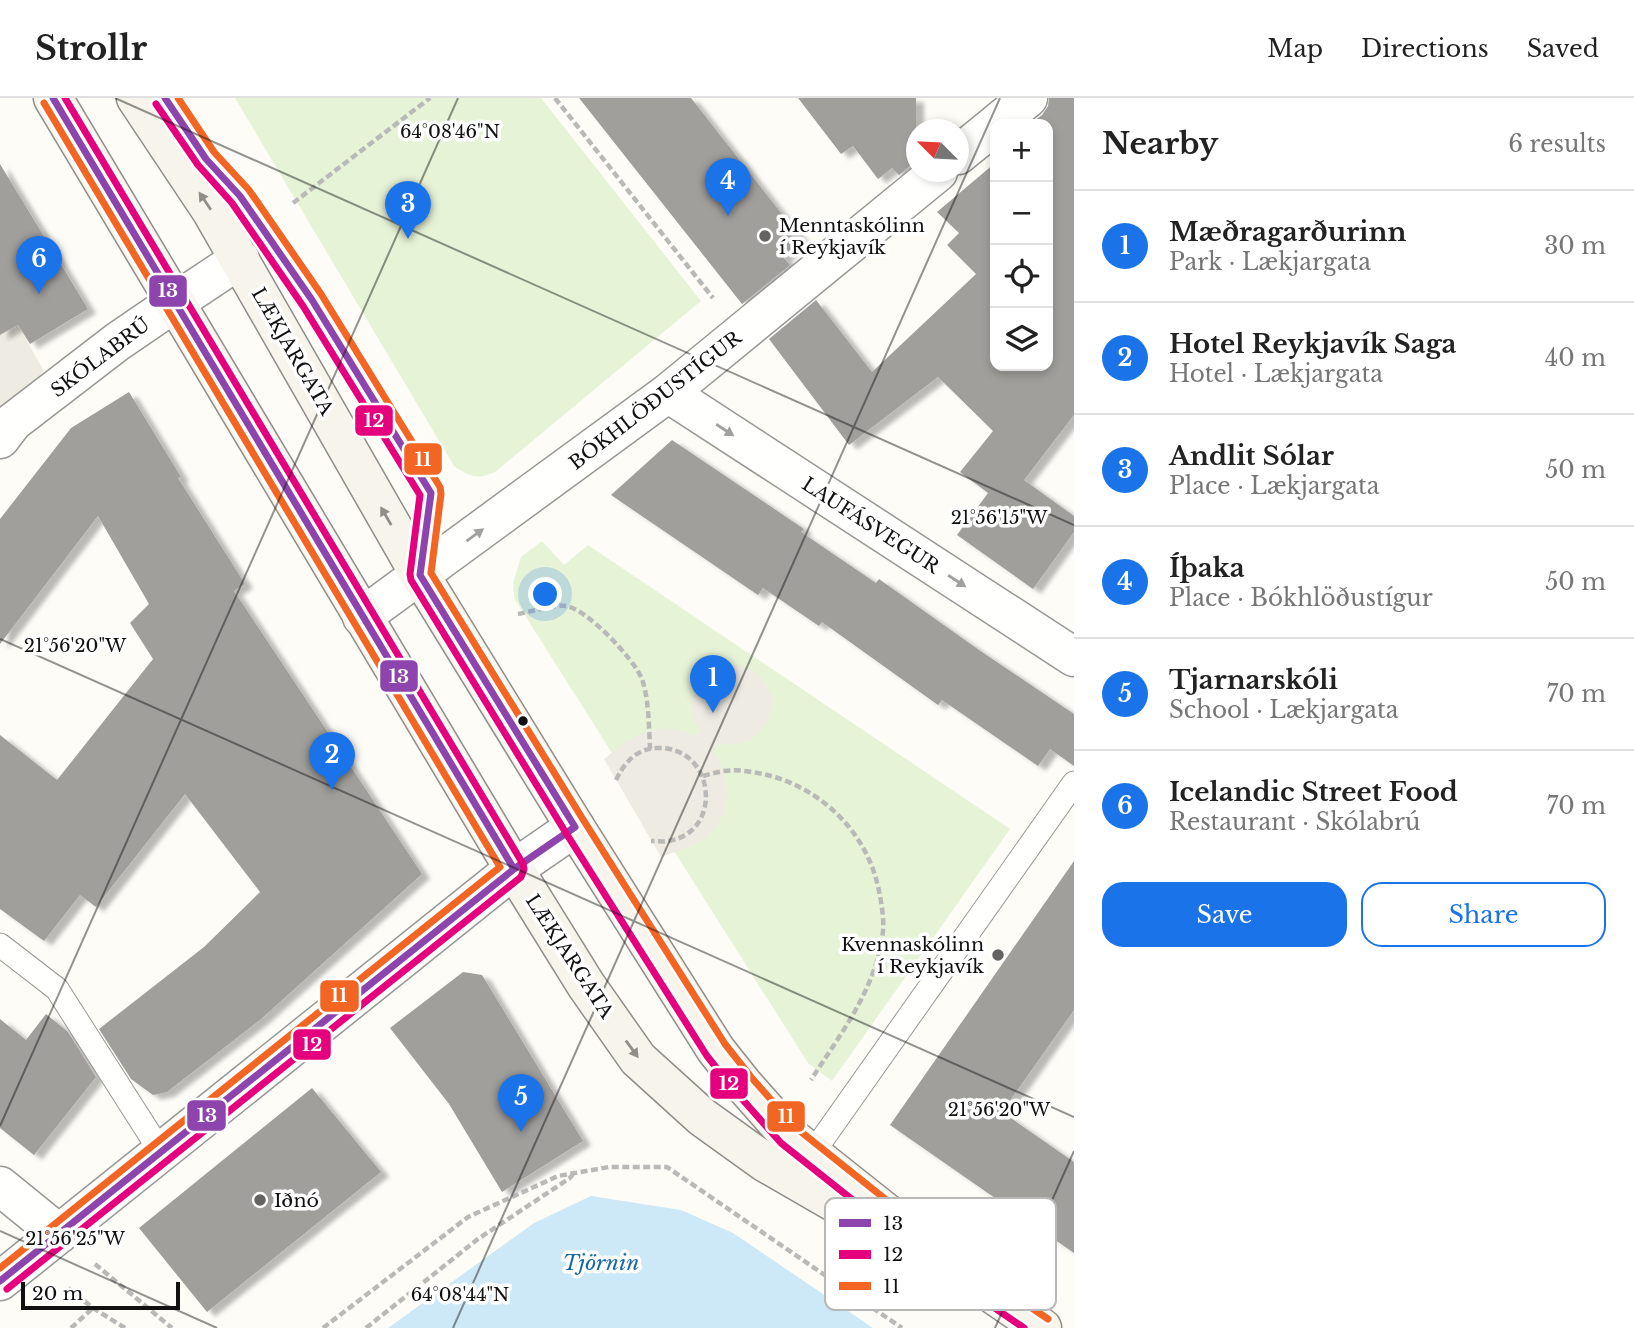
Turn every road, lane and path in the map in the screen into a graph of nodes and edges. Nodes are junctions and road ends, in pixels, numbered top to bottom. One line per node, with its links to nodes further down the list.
1 (53, 98): 14 (main road, LÆKJARGATA)
2 (136, 98): 12 (main road, LÆKJARGATA, one-way to 2)
3 (164, 98): 17 (lane)
4 (430, 98): 11 (path)
5 (555, 98): 13 (path)
6 (1028, 98): 7 (street)
7 (1003, 119)
8 (990, 130): 9 (street)
9 (969, 146)
10 (927, 182): 15 (street, BÓKHLÖÐUSTÍGUR)
11 (288, 207)
12 (240, 259): 14 (street, SKÓLABRÚ); 17 (main road, LÆKJARGATA, one-way to 12)
13 (708, 292)
14 (174, 303): 16 (street, SKÓLABRÚ); 19 (main road, LÆKJARGATA)
15 (668, 393): 17 (street, BÓKHLÖÐUSTÍGUR, one-way to 15); 20 (street, LAUFÁSVEGUR, one-way to 20)
16 (4, 424)
17 (420, 575): 19 (street, BÓKHLÖÐUSTÍGUR); 25 (main road, LÆKJARGATA)
18 (518, 614): 21 (path)
19 (362, 617): 27 (main road, LÆKJARGATA)
20 (1074, 657)
21 (650, 749): 22 (path); 23 (path)
22 (703, 776): 26 (path); 29 (path)
23 (616, 780)
24 (1074, 783): 30 (lane)
25 (575, 827): 27 (street); 30 (main road, LÆKJARGATA)
26 (651, 841)
27 (514, 869): 30 (main road, LÆKJARGATA, one-way to 30); 31 (street)
28 (0, 945): 31 (lane)
29 (809, 1084)
30 (789, 1151): 34 (main road)
31 (161, 1152): 35 (street)
32 (574, 1173): 37 (path); 44 (path); 45 (path)
33 (0, 1186): 35 (street)
34 (856, 1198)
35 (59, 1234): 36 (street); 43 (path)
36 (14, 1270): 38 (path)
37 (825, 1275)
38 (93, 1307): 41 (path); 42 (path)
39 (876, 1310): 46 (path)
40 (1016, 1310): 47 (main road)
41 (71, 1328)
42 (125, 1328)
43 (172, 1328)
44 (323, 1328)
45 (366, 1328)
46 (902, 1328)
47 (1042, 1328)

